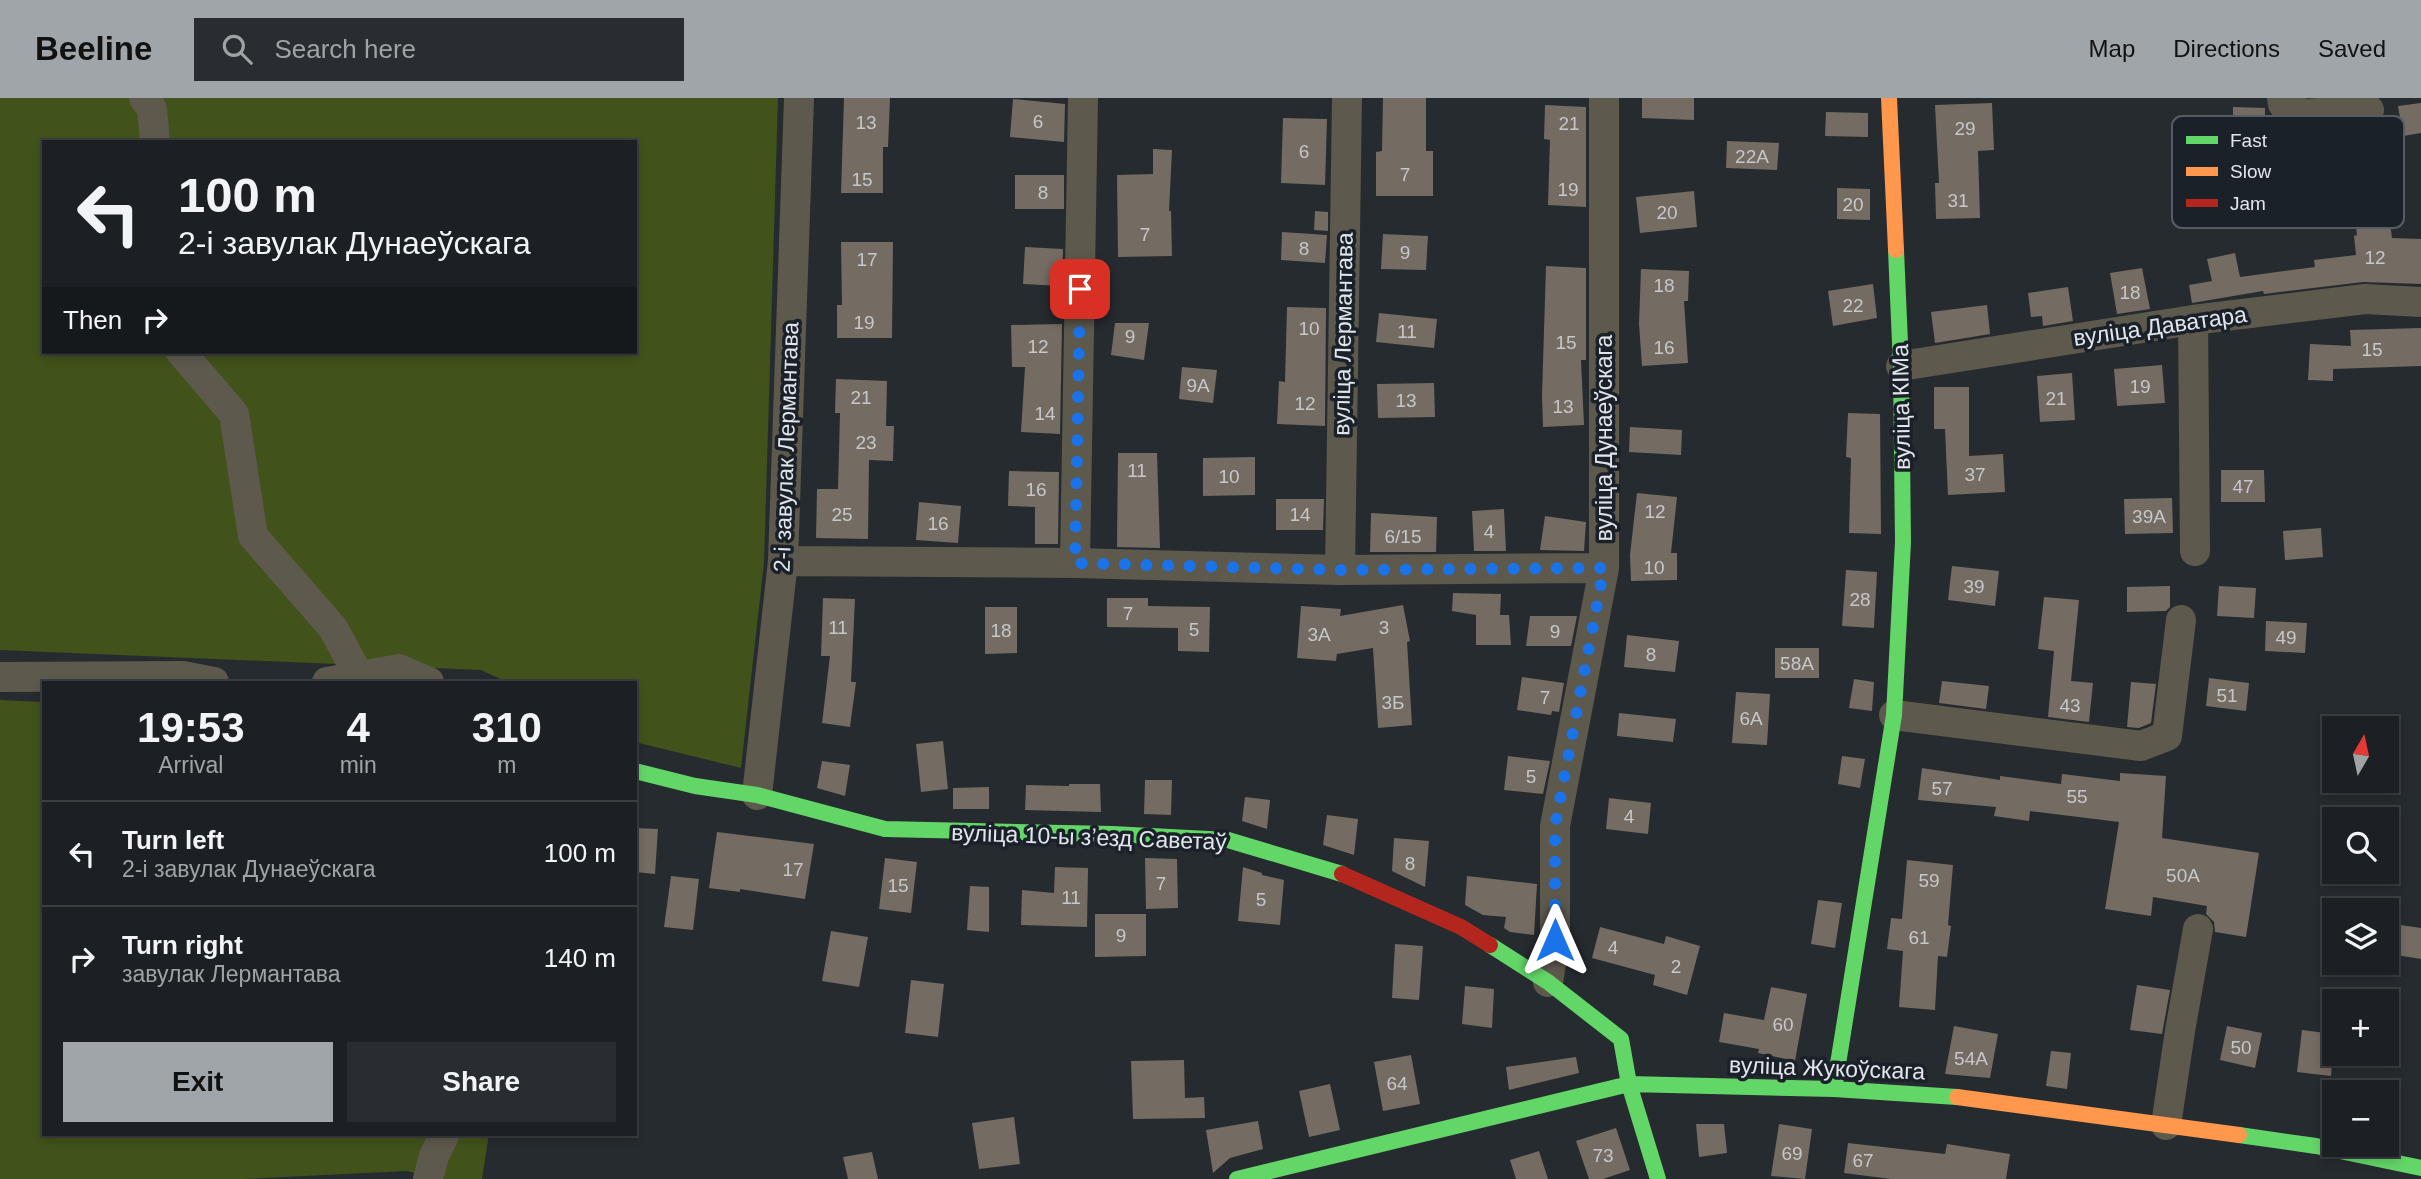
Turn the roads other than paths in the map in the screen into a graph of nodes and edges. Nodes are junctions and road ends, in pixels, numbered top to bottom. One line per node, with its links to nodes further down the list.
1 (144, 98): 9 (street)
2 (799, 98): 15 (street, 2-і завулак Лермантава)
3 (1083, 98): 16 (street)
4 (1347, 98): 18 (street, вуліца Лермантава)
5 (1604, 98): 17 (street, вуліца Дунаеўскага)
6 (1889, 98): 13 (street, вуліца КІМа)
7 (2282, 98): 8 (street)
8 (2370, 110)
9 (155, 140)
10 (2421, 302): 11 (street, вуліца Даватара)
11 (2193, 320): 13 (street, вуліца Даватара); 14 (street)
12 (183, 354): 21 (street)
13 (1901, 366): 25 (street, вуліца КІМа)
14 (2195, 551)
15 (783, 561): 16 (street); 27 (street, 2-і завулак Лермантава)
16 (1075, 563): 18 (street)
17 (1604, 568): 18 (street); 29 (street, вуліца Дунаеўскага)
18 (1340, 570)
19 (2181, 620): 25 (street)
20 (0, 677): 22 (street)
21 (358, 679): 23 (street); 24 (street)
22 (209, 681)
23 (337, 681)
24 (427, 681)
25 (1894, 715): 31 (street, вуліца КІМа)
26 (637, 772): 27 (street, вуліца 10-ы зʼезд Саветаў)
27 (757, 795): 29 (street, вуліца 10-ы зʼезд Саветаў)
28 (2198, 929): 32 (street)
29 (1548, 982): 30 (street, вуліца 10-ы зʼезд Саветаў)
30 (1629, 1084): 31 (street, вуліца Жукоўскага); 36 (street, вуліца Жукоўскага); 37 (street, вуліца 10-ы зʼезд Саветаў)
31 (1834, 1089): 32 (street, вуліца Жукоўскага)
32 (2166, 1125): 34 (street, вуліца Жукоўскага)
33 (444, 1136): 35 (street)
34 (2421, 1168)
35 (428, 1179)
36 (1237, 1179)
37 (1658, 1179)

